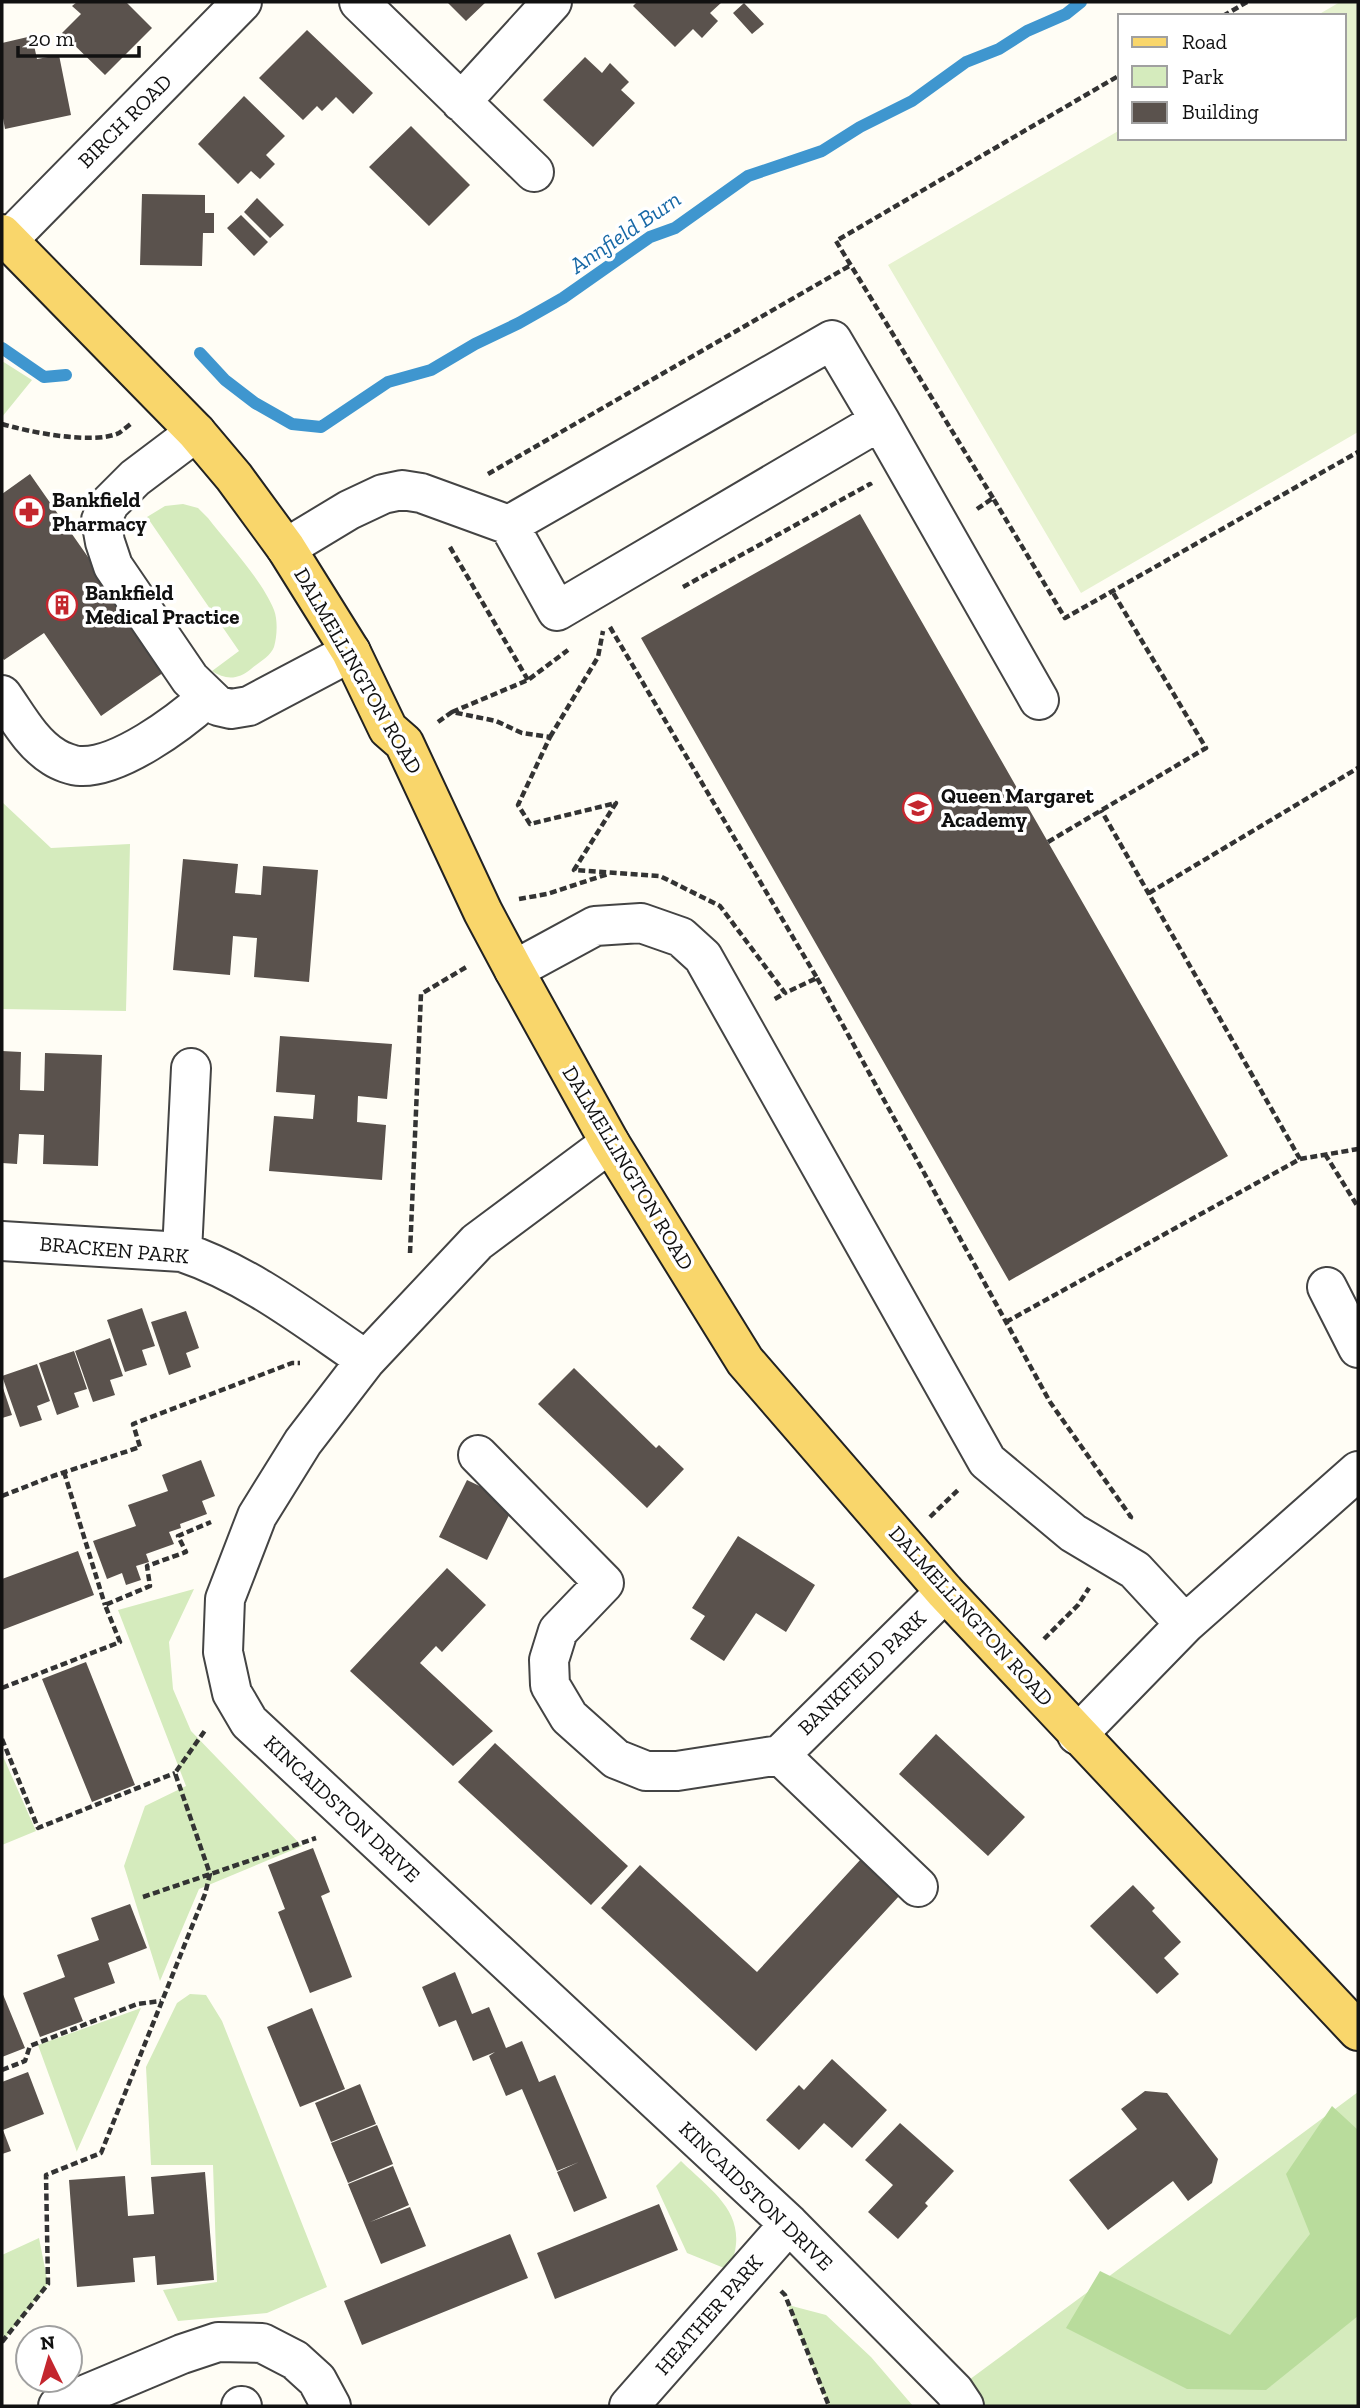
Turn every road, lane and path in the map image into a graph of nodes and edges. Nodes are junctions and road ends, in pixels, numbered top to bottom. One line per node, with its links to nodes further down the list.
1 (242, 2): 9 (street, BIRCH ROAD)
2 (359, 2): 7 (street)
3 (552, 2): 7 (street)
4 (1247, 2): 5 (path)
5 (1226, 14)
6 (1118, 76): 10 (path)
7 (461, 102): 8 (street)
8 (534, 172)
9 (5, 237): 11 (main road, DALMELLINGTON ROAD)
10 (851, 265): 17 (path); 18 (path)
11 (164, 399): 13 (path); 14 (main road, DALMELLINGTON ROAD)
12 (880, 421): 19 (street); 19 (street); 20 (street)
13 (2, 424)
14 (196, 432): 21 (main road, DALMELLINGTON ROAD); 32 (street)
15 (1358, 452): 23 (path)
16 (876, 495): 22 (path)
17 (993, 498): 20 (path); 23 (path)
18 (460, 508): 19 (street); 21 (street); 30 (path)
19 (509, 525)
20 (943, 531): 33 (street)
21 (286, 548): 29 (main road, DALMELLINGTON ROAD)
22 (681, 588)
23 (1112, 591): 38 (path)
24 (622, 621): 25 (path)
25 (610, 627): 26 (path); 44 (path)
26 (603, 631): 27 (path); 35 (path)
27 (592, 637)
28 (569, 650): 30 (path)
29 (351, 652): 32 (street); 36 (main road, DALMELLINGTON ROAD)
30 (528, 680): 34 (path)
31 (2, 695): 32 (street)
32 (207, 698)
33 (1040, 700)
34 (452, 712): 35 (path); 36 (path)
35 (550, 737): 40 (path)
36 (404, 743): 42 (main road, DALMELLINGTON ROAD)
37 (1358, 768): 41 (path)
38 (1101, 810): 39 (path); 41 (path)
39 (1048, 842)
40 (612, 873): 42 (path); 45 (path)
41 (1149, 893): 51 (path)
42 (483, 912): 43 (main road, DALMELLINGTON ROAD)
43 (508, 958): 46 (street); 48 (main road, DALMELLINGTON ROAD); 56 (path)
44 (817, 978): 45 (path); 57 (path)
45 (785, 993): 46 (path)
46 (738, 1020): 62 (street)
47 (191, 1068): 54 (street)
48 (610, 1143): 56 (street, KINCAIDSTON DRIVE); 67 (main road, DALMELLINGTON ROAD)
49 (1358, 1149): 50 (path)
50 (1325, 1154): 51 (path); 52 (path)
51 (1300, 1159): 57 (path)
52 (1358, 1207)
53 (2, 1241): 54 (street, BRACKEN PARK)
54 (182, 1252): 59 (street, BRACKEN PARK)
55 (1327, 1287): 58 (street)
56 (408, 1316): 59 (street, KINCAIDSTON DRIVE)
57 (1006, 1322): 68 (path)
58 (1358, 1348)
59 (366, 1360): 66 (street, KINCAIDSTON DRIVE)
60 (304, 1363): 64 (path)
61 (478, 1455): 77 (street)
62 (987, 1461): 67 (path); 68 (street)
63 (1358, 1471): 71 (street)
64 (64, 1472): 65 (path); 70 (path)
65 (2, 1496)
66 (249, 1538): 70 (path); 74 (street, KINCAIDSTON DRIVE)
67 (904, 1543): 69 (main road, DALMELLINGTON ROAD)
68 (1110, 1554): 71 (street); 72 (path)
69 (945, 1592): 72 (main road, DALMELLINGTON ROAD); 77 (street, BANKFIELD PARK)
70 (104, 1605): 73 (path)
71 (1185, 1624): 75 (street)
72 (1015, 1668): 75 (main road, DALMELLINGTON ROAD)
73 (2, 1688)
74 (232, 1693): 78 (path); 79 (street, KINCAIDSTON DRIVE)
75 (1077, 1735): 84 (main road, DALMELLINGTON ROAD)
76 (2, 1739): 78 (path)
77 (780, 1755): 81 (street)
78 (175, 1773): 80 (path)
79 (343, 1810): 80 (path); 86 (street, KINCAIDSTON DRIVE)
80 (210, 1874): 82 (path); 83 (path)
81 (918, 1887)
82 (144, 1897)
83 (162, 2001): 85 (path); 88 (path)
84 (1358, 2031)
85 (2, 2070)
86 (789, 2224): 87 (street, HEATHER PARK); 93 (street, KINCAIDSTON DRIVE)
87 (755, 2263): 91 (street, HEATHER PARK); 92 (path)
88 (2, 2342)
89 (69, 2404): 90 (street)
90 (331, 2406)
91 (629, 2406)
92 (829, 2406)
93 (964, 2406)

